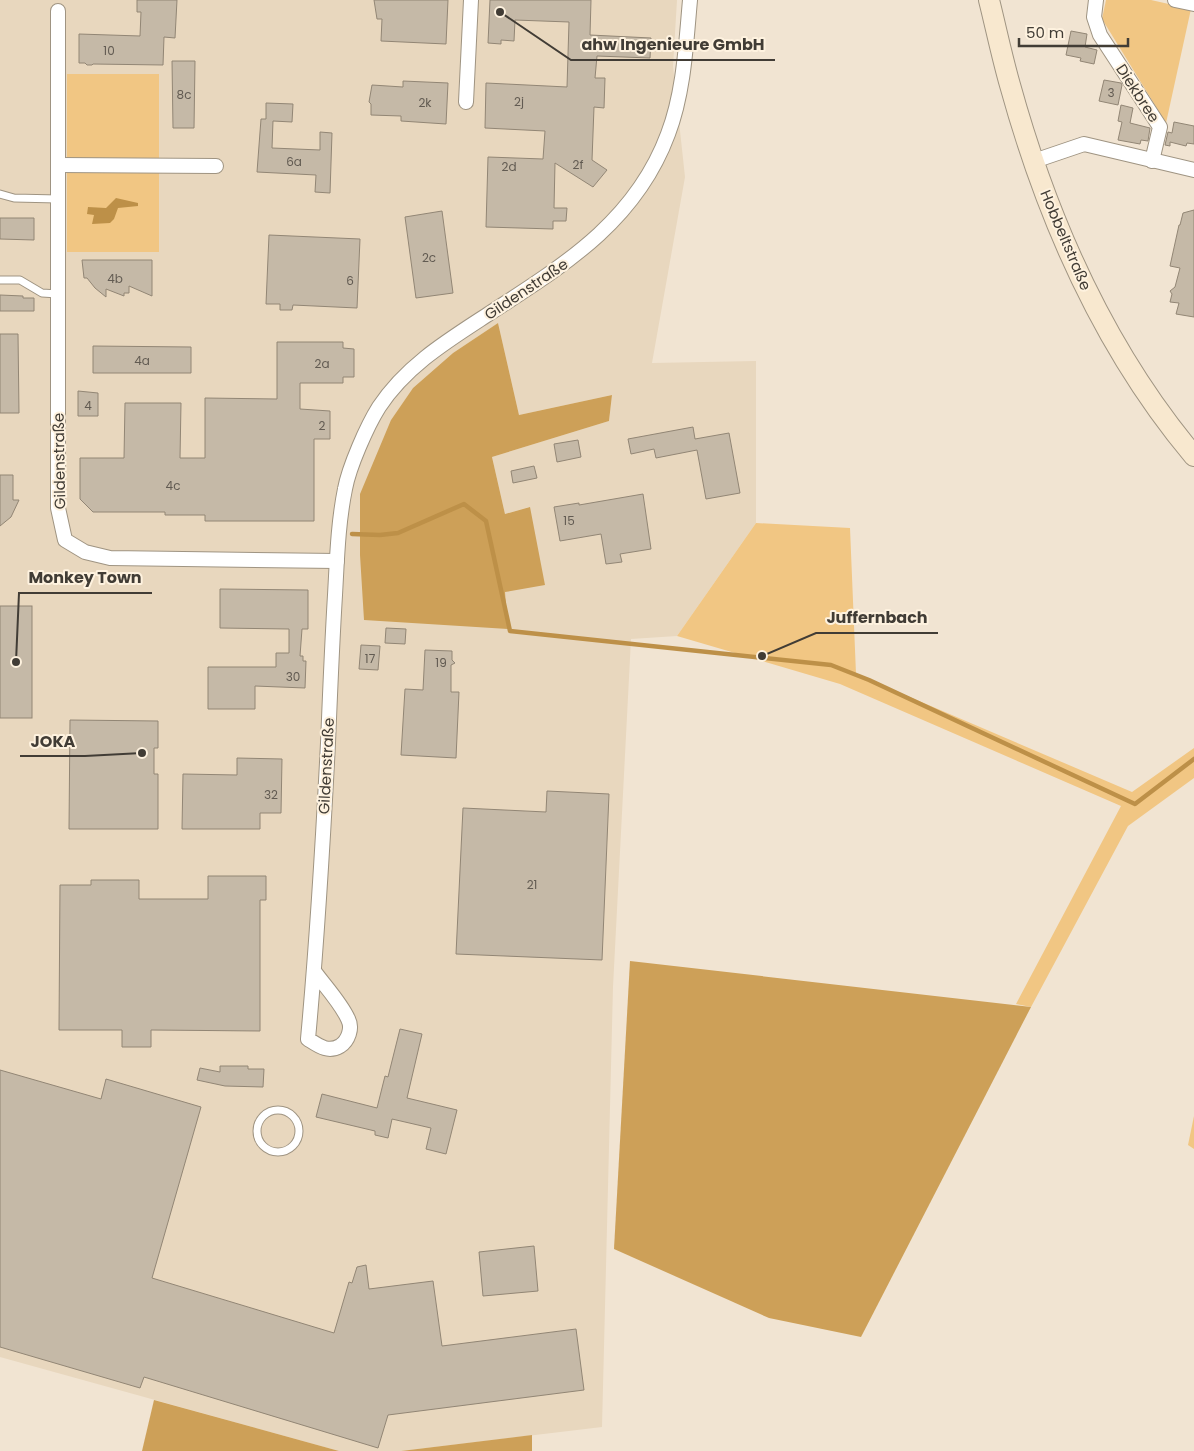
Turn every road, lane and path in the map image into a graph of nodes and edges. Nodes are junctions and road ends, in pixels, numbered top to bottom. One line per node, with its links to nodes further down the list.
1 (471, 0): 8 (street)
2 (690, 0): 19 (street, Gildenstraße)
3 (989, 0): 9 (street, Hobbeltstraße)
4 (1096, 0): 10 (street, Diekbree)
5 (1175, 0): 6 (street)
6 (1194, 4)
7 (58, 10): 11 (street, Gildenstraße)
8 (466, 102)
9 (1034, 161): 10 (street); 18 (street, Hobbeltstraße)
10 (1152, 161): 13 (street)
11 (59, 165): 12 (street); 15 (street, Gildenstraße)
12 (216, 166)
13 (1194, 170)
14 (0, 194): 15 (lane)
15 (59, 199): 17 (street, Gildenstraße)
16 (0, 280): 17 (lane)
17 (58, 294): 19 (street, Gildenstraße)
18 (1194, 456)
19 (337, 560): 20 (street, Gildenstraße)
20 (314, 971): 20 (street, Gildenstraße)
21 (258, 1141): 21 (lane)

